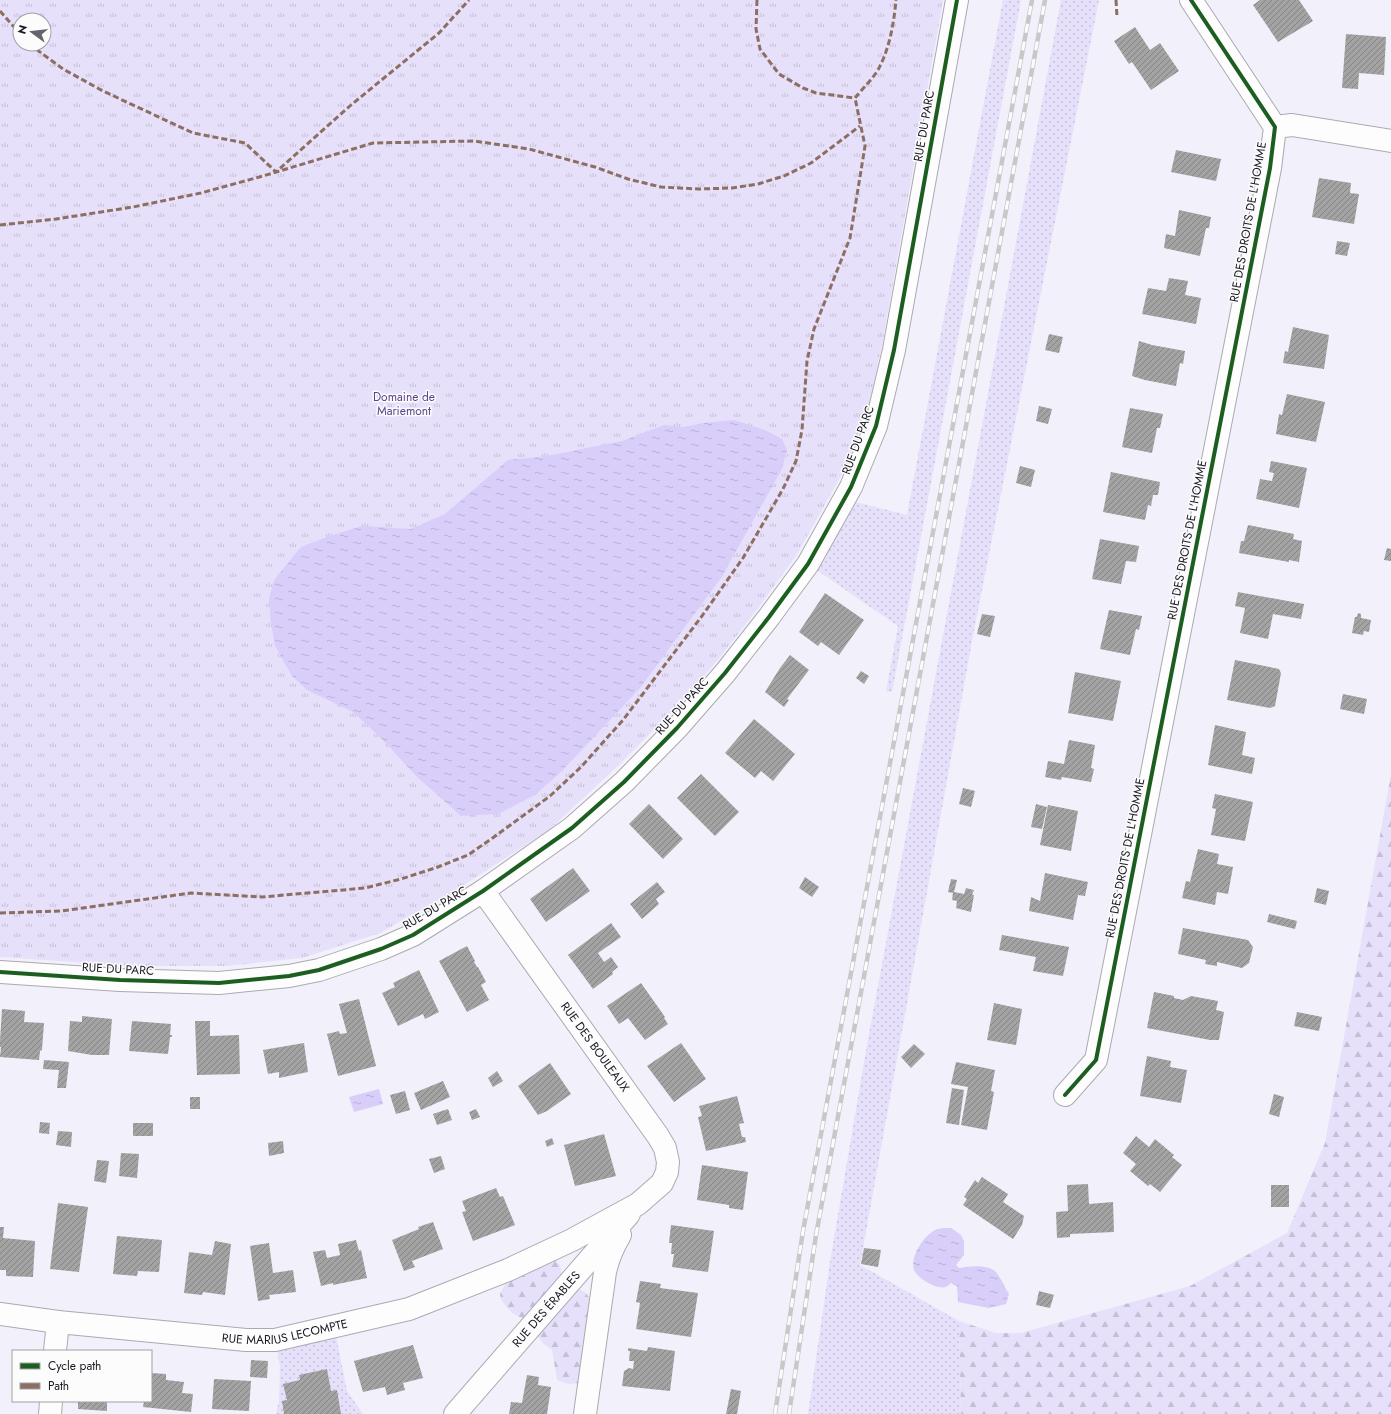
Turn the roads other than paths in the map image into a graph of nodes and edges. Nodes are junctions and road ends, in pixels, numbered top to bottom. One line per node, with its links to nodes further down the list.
1 (957, 0): 5 (street, RUE DU PARC)
2 (1191, 0): 3 (street, RUE DES DROITS DE L'HOMME)
3 (1275, 127): 4 (street, RUE DES DROITS DE L'HOMME); 7 (street, RUE DES DROITS DE L'HOMME)
4 (1391, 141)
5 (484, 891): 6 (street, RUE DU PARC); 8 (street, RUE DES BOULEAUX)
6 (0, 972)
7 (1065, 1095)
8 (638, 1204): 9 (street, RUE DES BOULEAUX); 15 (street, RUE DES ÉRABLES); 16 (street, RUE DES BOULEAUX)
9 (556, 1247): 11 (street, RUE MARIUS LECOMPTE)
10 (0, 1314): 11 (street, RUE MARIUS LECOMPTE)
11 (58, 1322): 12 (street)
12 (55, 1350)
13 (51, 1402): 14 (street)
14 (50, 1414)
15 (455, 1414)
16 (585, 1414)

